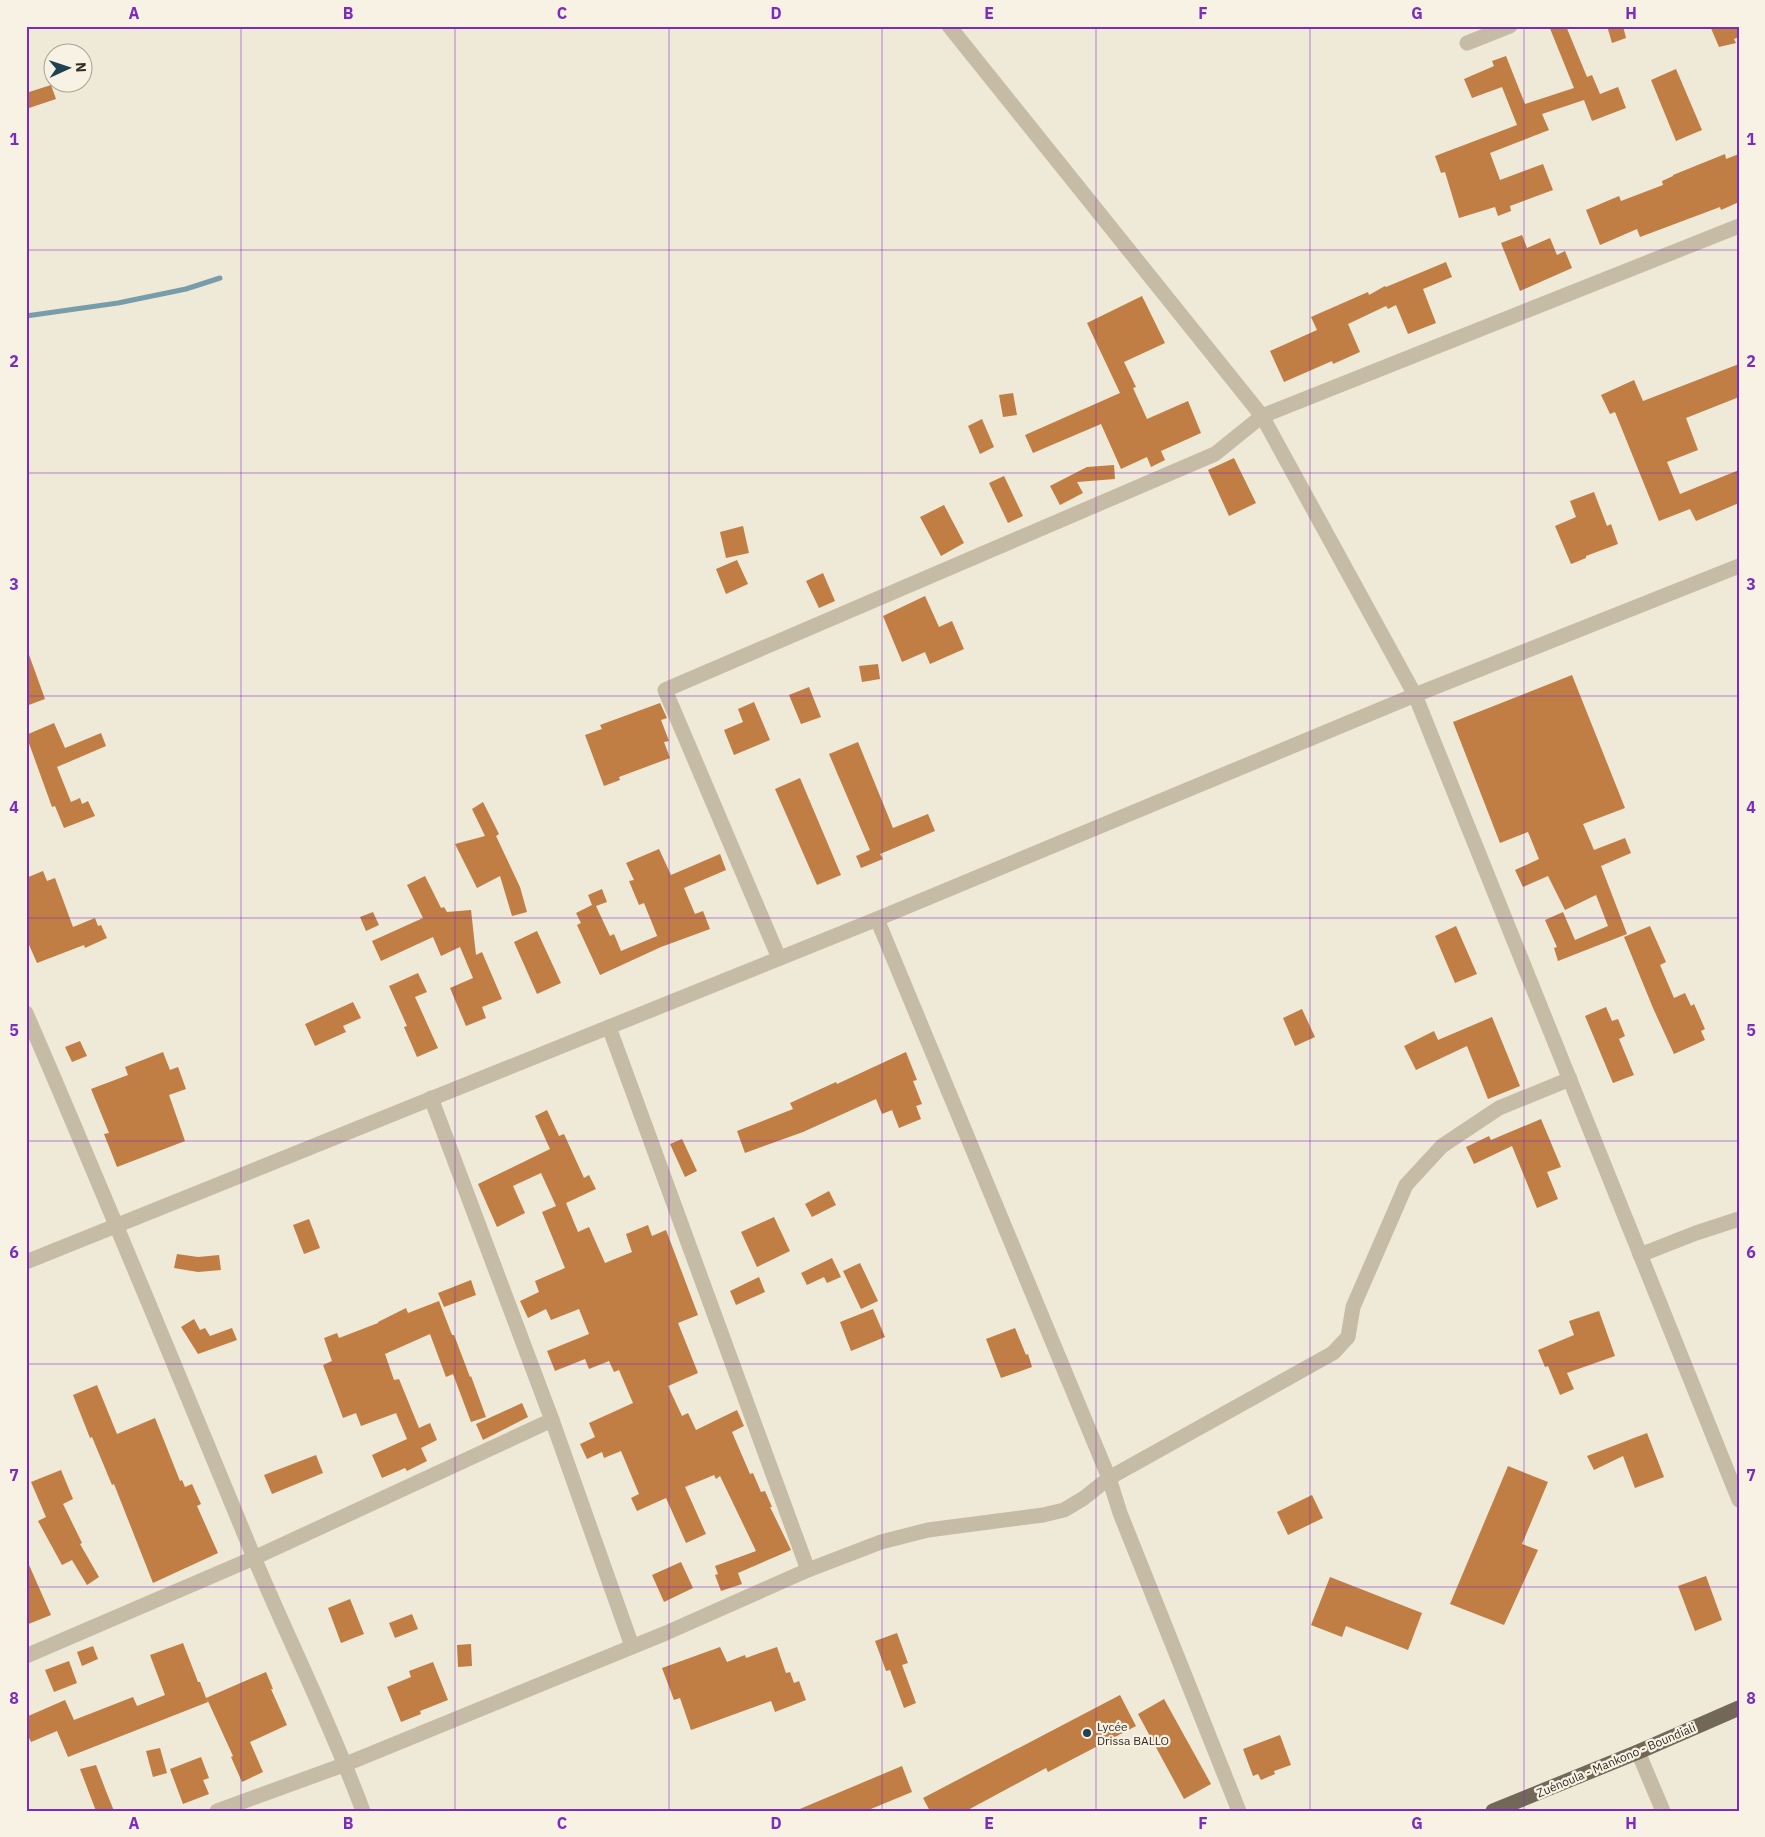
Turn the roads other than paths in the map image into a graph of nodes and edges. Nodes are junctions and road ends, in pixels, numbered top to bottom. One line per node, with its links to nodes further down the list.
1 (949, 26): 5 (street)
2 (1510, 26): 3 (street)
3 (1468, 43)
4 (1739, 226): 5 (street)
5 (1262, 416): 7 (street); 9 (street)
6 (1739, 566): 7 (street)
7 (1415, 695): 8 (street); 12 (street)
8 (877, 919): 9 (street); 19 (street)
9 (779, 958): 11 (street)
10 (26, 1013): 15 (street)
11 (609, 1027): 13 (street); 22 (street)
12 (1570, 1079): 16 (street); 19 (street)
13 (431, 1098): 15 (street); 18 (street)
14 (1739, 1219): 16 (street)
15 (117, 1224): 17 (street); 21 (street)
16 (1640, 1255): 20 (street)
17 (26, 1262)
18 (552, 1420): 21 (street); 23 (street)
19 (1108, 1478): 22 (street); 30 (street)
20 (1739, 1500)
21 (254, 1558): 24 (street); 27 (street)
22 (808, 1570): 23 (street)
23 (632, 1646): 27 (street)
24 (26, 1656)
25 (1739, 1708): 26 (main road, Zuénoula - Mankono - Boundiali)
26 (1638, 1752): 31 (main road, Zuénoula - Mankono - Boundiali); 32 (street)
27 (346, 1764): 28 (street); 29 (street)
28 (217, 1811)
29 (363, 1811)
30 (1239, 1811)
31 (1493, 1811)
32 (1663, 1811)

